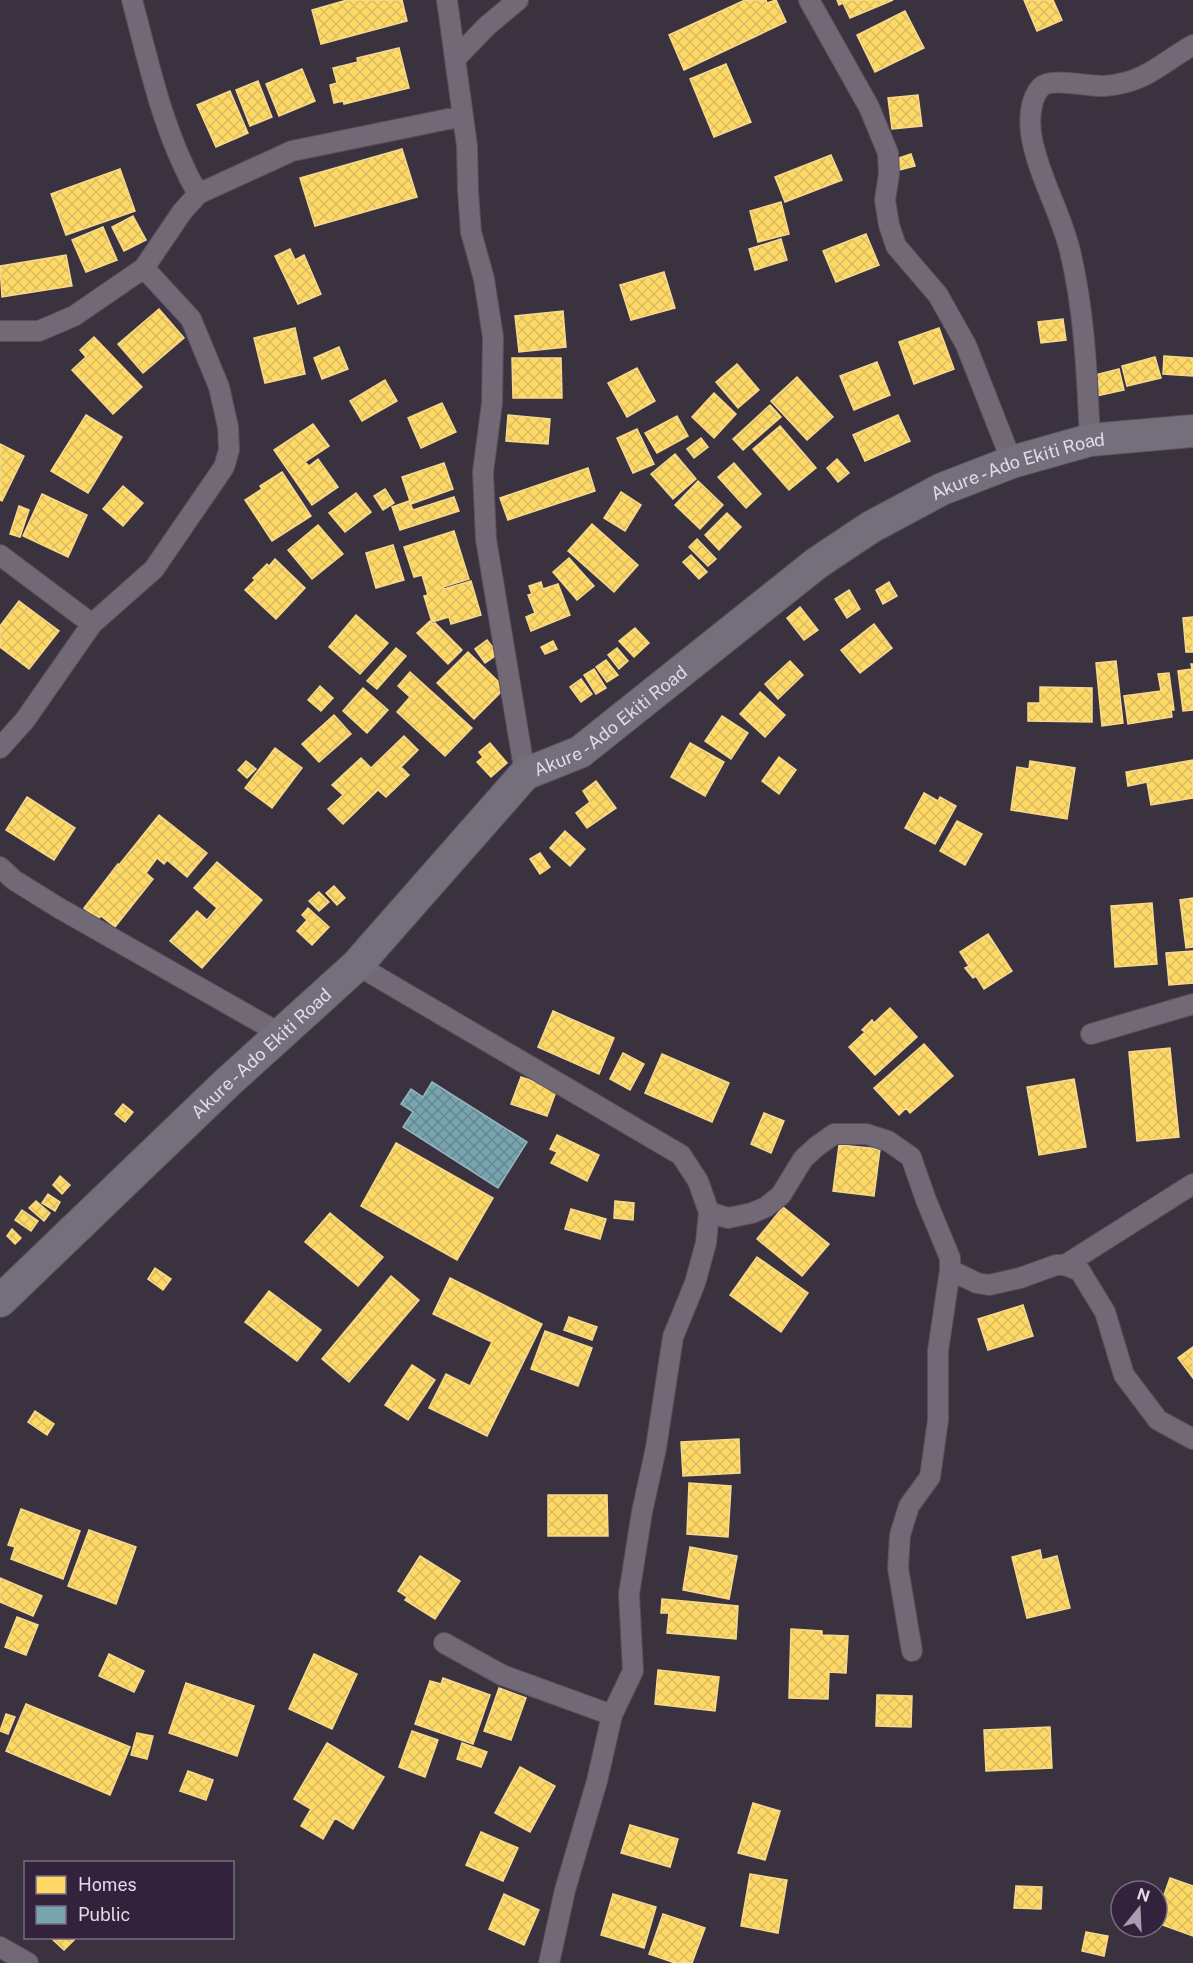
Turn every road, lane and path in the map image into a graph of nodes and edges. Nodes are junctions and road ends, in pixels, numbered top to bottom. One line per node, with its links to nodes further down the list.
1 (132, 0): 8 (street)
2 (447, 0): 6 (street)
3 (518, 0): 6 (street)
4 (810, 0): 13 (street)
5 (1193, 45): 12 (street)
6 (456, 58): 7 (street)
7 (463, 116): 8 (street); 17 (street)
8 (198, 194): 9 (street)
9 (144, 268): 10 (street); 15 (street)
10 (0, 331)
11 (1193, 430): 12 (main road, Akure - Ado Ekiti Road)
12 (1090, 440): 13 (main road, Akure - Ado Ekiti Road)
13 (1012, 462): 17 (main road, Akure - Ado Ekiti Road)
14 (0, 555): 15 (street)
15 (92, 624): 16 (street)
16 (0, 748)
17 (525, 774): 19 (main road, Akure - Ado Ekiti Road)
18 (0, 867): 21 (street)
19 (357, 965): 21 (main road, Akure - Ado Ekiti Road); 24 (street)
20 (1193, 1004): 22 (street)
21 (281, 1034): 27 (main road, Akure - Ado Ekiti Road)
22 (1091, 1034)
23 (1193, 1184): 25 (street)
24 (709, 1212): 26 (street); 31 (street)
25 (1065, 1265): 26 (street); 28 (street)
26 (950, 1270): 30 (street)
27 (0, 1301)
28 (1193, 1439)
29 (444, 1643): 31 (street)
30 (912, 1651)
31 (612, 1714): 34 (street)
32 (0, 1947): 33 (street)
33 (28, 1963)
34 (549, 1963)

